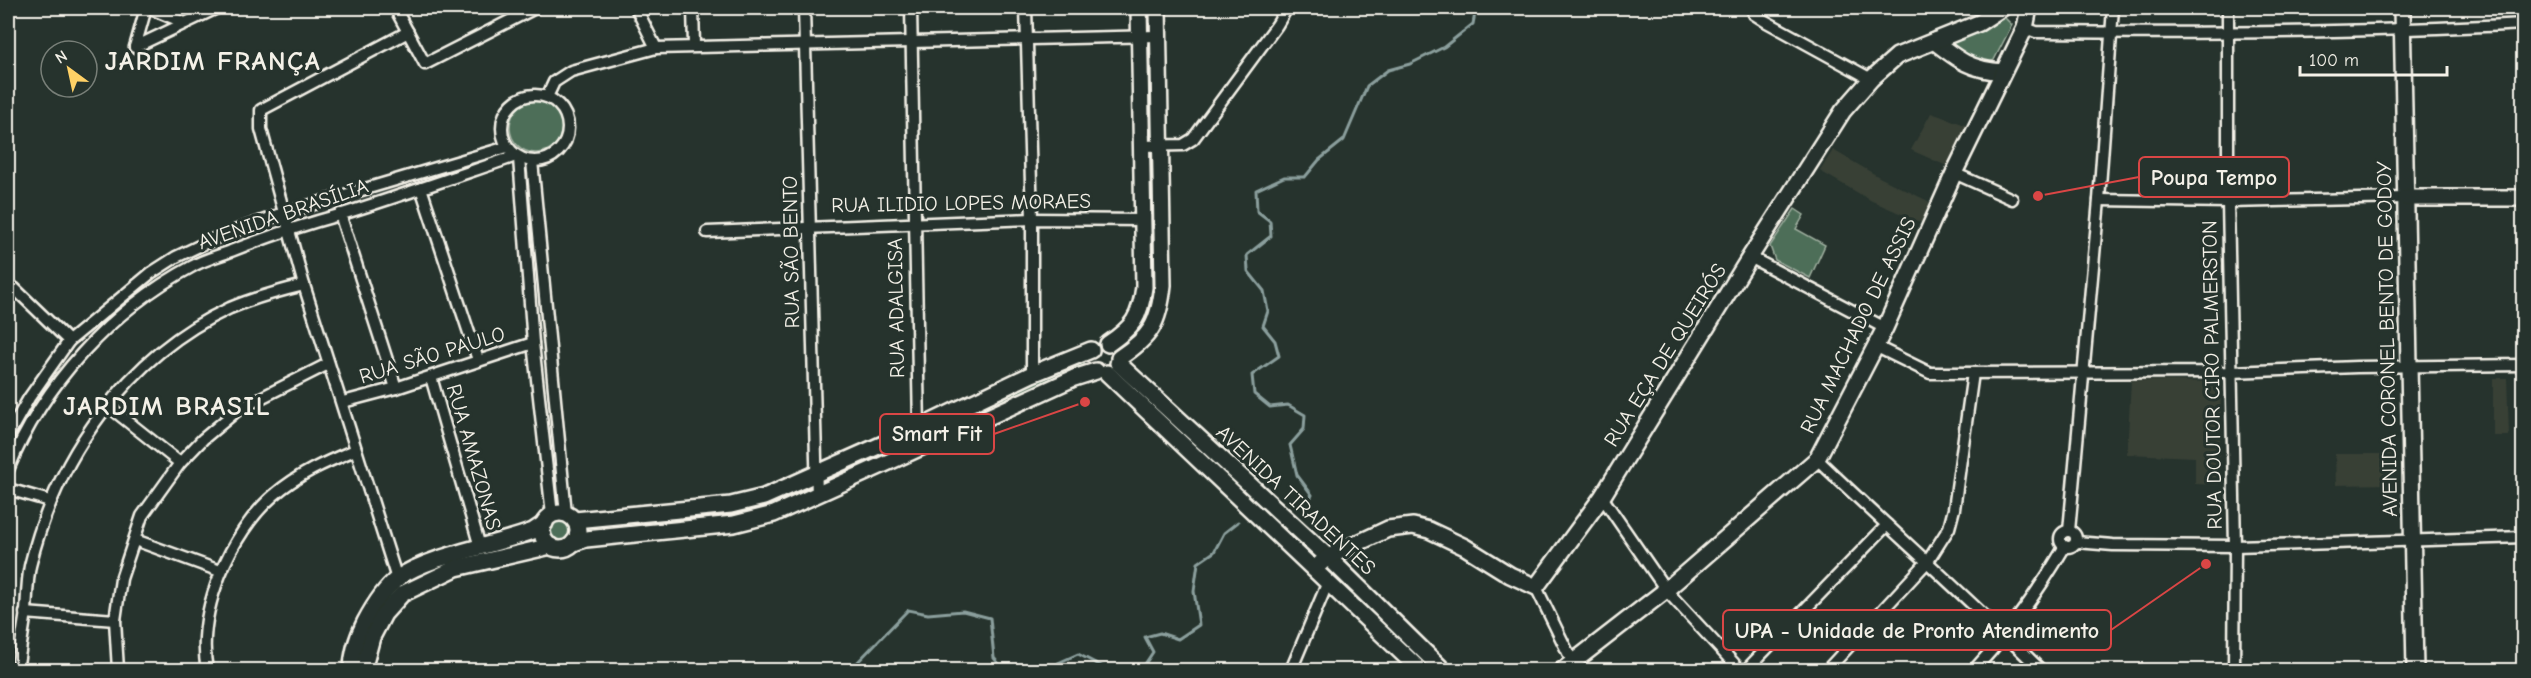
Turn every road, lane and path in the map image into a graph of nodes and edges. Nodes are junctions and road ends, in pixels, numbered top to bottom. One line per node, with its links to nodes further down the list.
1 (148, 8): 19 (street); 19 (street)
2 (217, 8): 19 (street)
3 (395, 8): 24 (street)
4 (535, 8): 24 (street)
5 (636, 8): 33 (street)
6 (693, 8): 32 (street)
7 (804, 8): 31 (street, RUA SÃO BENTO)
8 (911, 8): 29 (street, RUA ADALGISA)
9 (1026, 8): 28 (street)
10 (1139, 8): 27 (main road)
11 (1158, 8): 26 (main road)
12 (1287, 8): 37 (street)
13 (1752, 8): 35 (street)
14 (2002, 8): 21 (main road); 30 (main road, RUA EÇA DE QUEIRÓS)
15 (2029, 8): 21 (main road, RUA MACHADO DE ASSIS)
16 (2113, 8): 23 (street)
17 (2228, 8): 25 (street, RUA DOUTOR CIRO PALMERSTON)
18 (2402, 8): 22 (main road, AVENIDA CORONEL BENTO DE GODOY)
19 (185, 23)
20 (2523, 24): 22 (street)
21 (2025, 28): 23 (street); 34 (main road, RUA MACHADO DE ASSIS)
22 (2402, 31): 25 (street); 44 (main road, AVENIDA CORONEL BENTO DE GODOY)
23 (2111, 32): 25 (street); 47 (street)
24 (408, 33): 49 (street)
25 (2229, 34): 48 (street, RUA DOUTOR CIRO PALMERSTON)
26 (1158, 36): 27 (street); 37 (main road)
27 (1140, 37): 28 (street); 38 (main road)
28 (1027, 39): 29 (street); 51 (street)
29 (912, 41): 31 (street); 53 (street, RUA ADALGISA)
30 (1934, 41): 34 (main road); 35 (main road, RUA EÇA DE QUEIRÓS)
31 (804, 44): 32 (street); 54 (street, RUA SÃO BENTO)
32 (694, 45): 33 (street)
33 (656, 48): 36 (street)
34 (2003, 72): 42 (main road, RUA MACHADO DE ASSIS)
35 (1871, 80): 57 (main road, RUA EÇA DE QUEIRÓS)
36 (547, 97): 39 (street); 41 (street)
37 (1161, 145): 38 (street); 65 (main road)
38 (1142, 146): 52 (main road)
39 (507, 147): 40 (street); 49 (street, AVENIDA BRASÍLIA)
40 (518, 157): 41 (street); 43 (street, AVENIDA BRASÍLIA); 63 (street)
41 (532, 161): 92 (street)
42 (1954, 173): 46 (street); 60 (main road, RUA MACHADO DE ASSIS)
43 (421, 188): 50 (street, AVENIDA BRASÍLIA); 68 (street)
44 (2406, 198): 45 (main road); 48 (street); 72 (main road, AVENIDA CORONEL BENTO DE GODOY)
45 (2523, 198)
46 (2012, 199)
47 (2099, 200): 48 (street); 73 (street)
48 (2228, 202): 74 (street, RUA DOUTOR CIRO PALMERSTON)
49 (284, 213): 55 (street); 62 (street, AVENIDA BRASÍLIA)
50 (340, 214): 55 (street, AVENIDA BRASÍLIA); 78 (street)
51 (1032, 219): 52 (street, RUA ILIDIO LOPES MORAES); 53 (street, RUA ILIDIO LOPES MORAES); 76 (street)
52 (1143, 220): 61 (main road)
53 (914, 222): 54 (street, RUA ILIDIO LOPES MORAES); 81 (street, RUA ADALGISA)
54 (810, 226): 56 (street, RUA ILIDIO LOPES MORAES); 87 (street, RUA SÃO BENTO)
55 (288, 229): 58 (street); 86 (street, AVENIDA BRASÍLIA)
56 (707, 232)
57 (1749, 257): 60 (street); 90 (main road, RUA EÇA DE QUEIRÓS)
58 (304, 285): 69 (street); 80 (street)
59 (8, 290): 62 (street)
60 (1884, 328): 66 (main road, RUA MACHADO DE ASSIS)
61 (1127, 331): 64 (main road); 65 (main road)
62 (69, 341): 82 (street, AVENIDA BRASÍLIA)
63 (533, 344): 68 (street, RUA SÃO PAULO); 92 (street)
64 (1108, 344): 67 (main road); 71 (main road)
65 (1141, 344): 71 (main road)
66 (1875, 346): 75 (street); 84 (main road, RUA MACHADO DE ASSIS)
67 (1091, 350): 71 (main road); 76 (main road)
68 (478, 360): 77 (street, RUA SÃO PAULO)
69 (328, 364): 79 (street); 85 (street)
70 (2523, 365): 72 (street)
71 (1110, 366): 89 (main road); 104 (main road, AVENIDA TIRADENTES); 106 (main road, AVENIDA TIRADENTES)
72 (2407, 367): 74 (street); 97 (main road, AVENIDA CORONEL BENTO DE GODOY)
73 (2083, 372): 74 (street); 75 (street); 94 (street)
74 (2231, 372): 102 (street, RUA DOUTOR CIRO PALMERSTON)
75 (1974, 373): 105 (street)
76 (1032, 374): 81 (main road)
77 (431, 376): 78 (street, RUA SÃO PAULO); 103 (street, RUA AMAZONAS)
78 (396, 388): 79 (street, RUA SÃO PAULO)
79 (343, 402): 83 (street)
80 (107, 405): 85 (street); 91 (street)
81 (919, 428): 87 (main road)
82 (8, 435)
83 (355, 450): 107 (street); 108 (street)
84 (1817, 459): 93 (street); 111 (main road, RUA MACHADO DE ASSIS)
85 (180, 463): 96 (street)
86 (8, 470)
87 (815, 475): 89 (street, RUA SÃO BENTO); 92 (main road)
88 (8, 489): 91 (street)
89 (817, 496): 99 (main road)
90 (1602, 497): 110 (main road, RUA EÇA DE QUEIRÓS); 111 (street)
91 (50, 501): 112 (street)
92 (559, 518): 99 (main road); 100 (main road); 103 (main road)
93 (1887, 525): 105 (street); 125 (street)
94 (2069, 531): 98 (street); 101 (street)
95 (2523, 537): 97 (street)
96 (135, 540): 107 (street); 113 (street)
97 (2411, 541): 102 (street); 130 (main road, AVENIDA CORONEL BENTO DE GODOY)
98 (2076, 542): 101 (street); 102 (street)
99 (573, 543): 100 (main road)
100 (551, 546): 120 (main road)
101 (2065, 546): 114 (street)
102 (2235, 546): 129 (street, RUA DOUTOR CIRO PALMERSTON)
103 (480, 548): 108 (main road)
104 (1328, 557): 106 (main road); 110 (main road); 123 (main road, AVENIDA TIRADENTES)
105 (1928, 561): 114 (street); 126 (street)
106 (1314, 569): 109 (main road, AVENIDA TIRADENTES)
107 (220, 571): 118 (street)
108 (397, 579): 119 (main road)
109 (1328, 582): 121 (street); 122 (main road, AVENIDA TIRADENTES)
110 (1536, 586): 115 (street)
111 (1666, 590): 115 (main road, RUA MACHADO DE ASSIS); 124 (street)
112 (26, 614): 113 (street); 116 (street)
113 (116, 620): 117 (street)
114 (2006, 635): 127 (street); 128 (street)
115 (1568, 667)
116 (17, 670)
117 (118, 670)
118 (207, 670)
119 (352, 670)
120 (363, 670)
121 (1291, 670)
122 (1420, 670)
123 (1443, 670)
124 (1740, 670)
125 (1746, 670)
126 (1827, 670)
127 (1974, 670)
128 (2041, 670)
129 (2234, 670)
130 (2415, 670)

